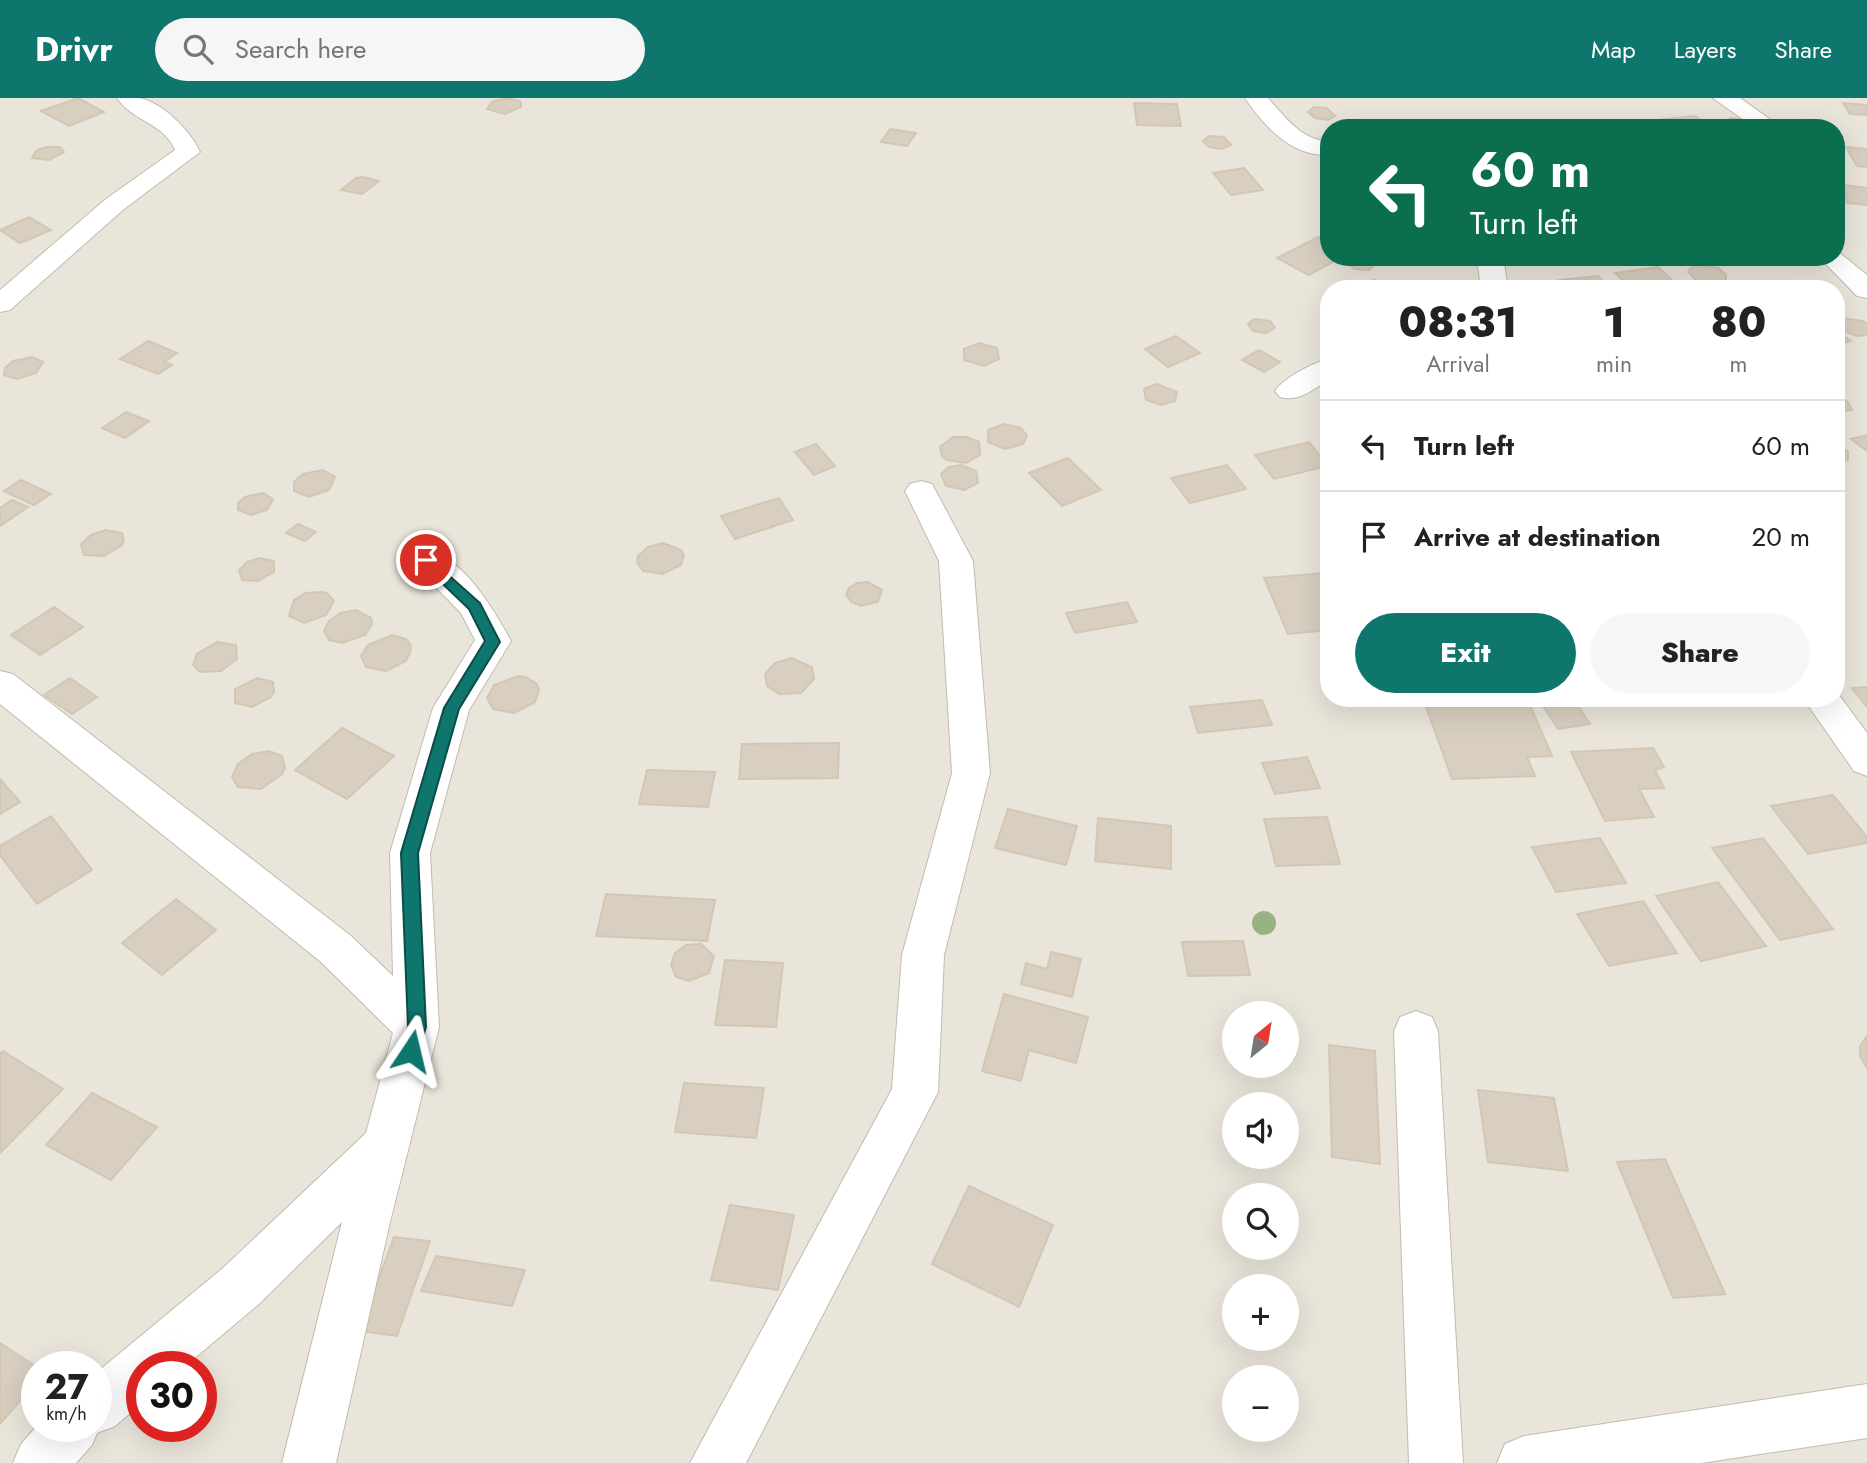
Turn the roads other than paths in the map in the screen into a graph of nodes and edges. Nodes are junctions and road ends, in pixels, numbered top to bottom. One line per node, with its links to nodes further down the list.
1 (128, 98): 8 (street)
2 (1256, 98): 5 (street)
3 (1724, 98): 4 (street)
4 (1757, 119)
5 (1320, 149)
6 (1842, 266): 7 (street)
7 (1867, 290)
8 (0, 304)
9 (1320, 373): 10 (street)
10 (1290, 391)
11 (921, 491): 26 (street)
12 (426, 560): 16 (street)
13 (0, 684): 16 (street)
14 (1828, 707): 15 (street)
15 (1867, 761)
16 (417, 1027): 18 (street)
17 (1416, 1031): 27 (street)
18 (385, 1147): 19 (street); 25 (street)
19 (163, 1351)
20 (126, 1382): 21 (street)
21 (112, 1394)
22 (1867, 1411): 28 (street)
23 (59, 1442): 24 (street)
24 (40, 1463)
25 (309, 1463)
26 (717, 1463)
27 (1436, 1463)
28 (1524, 1463)

